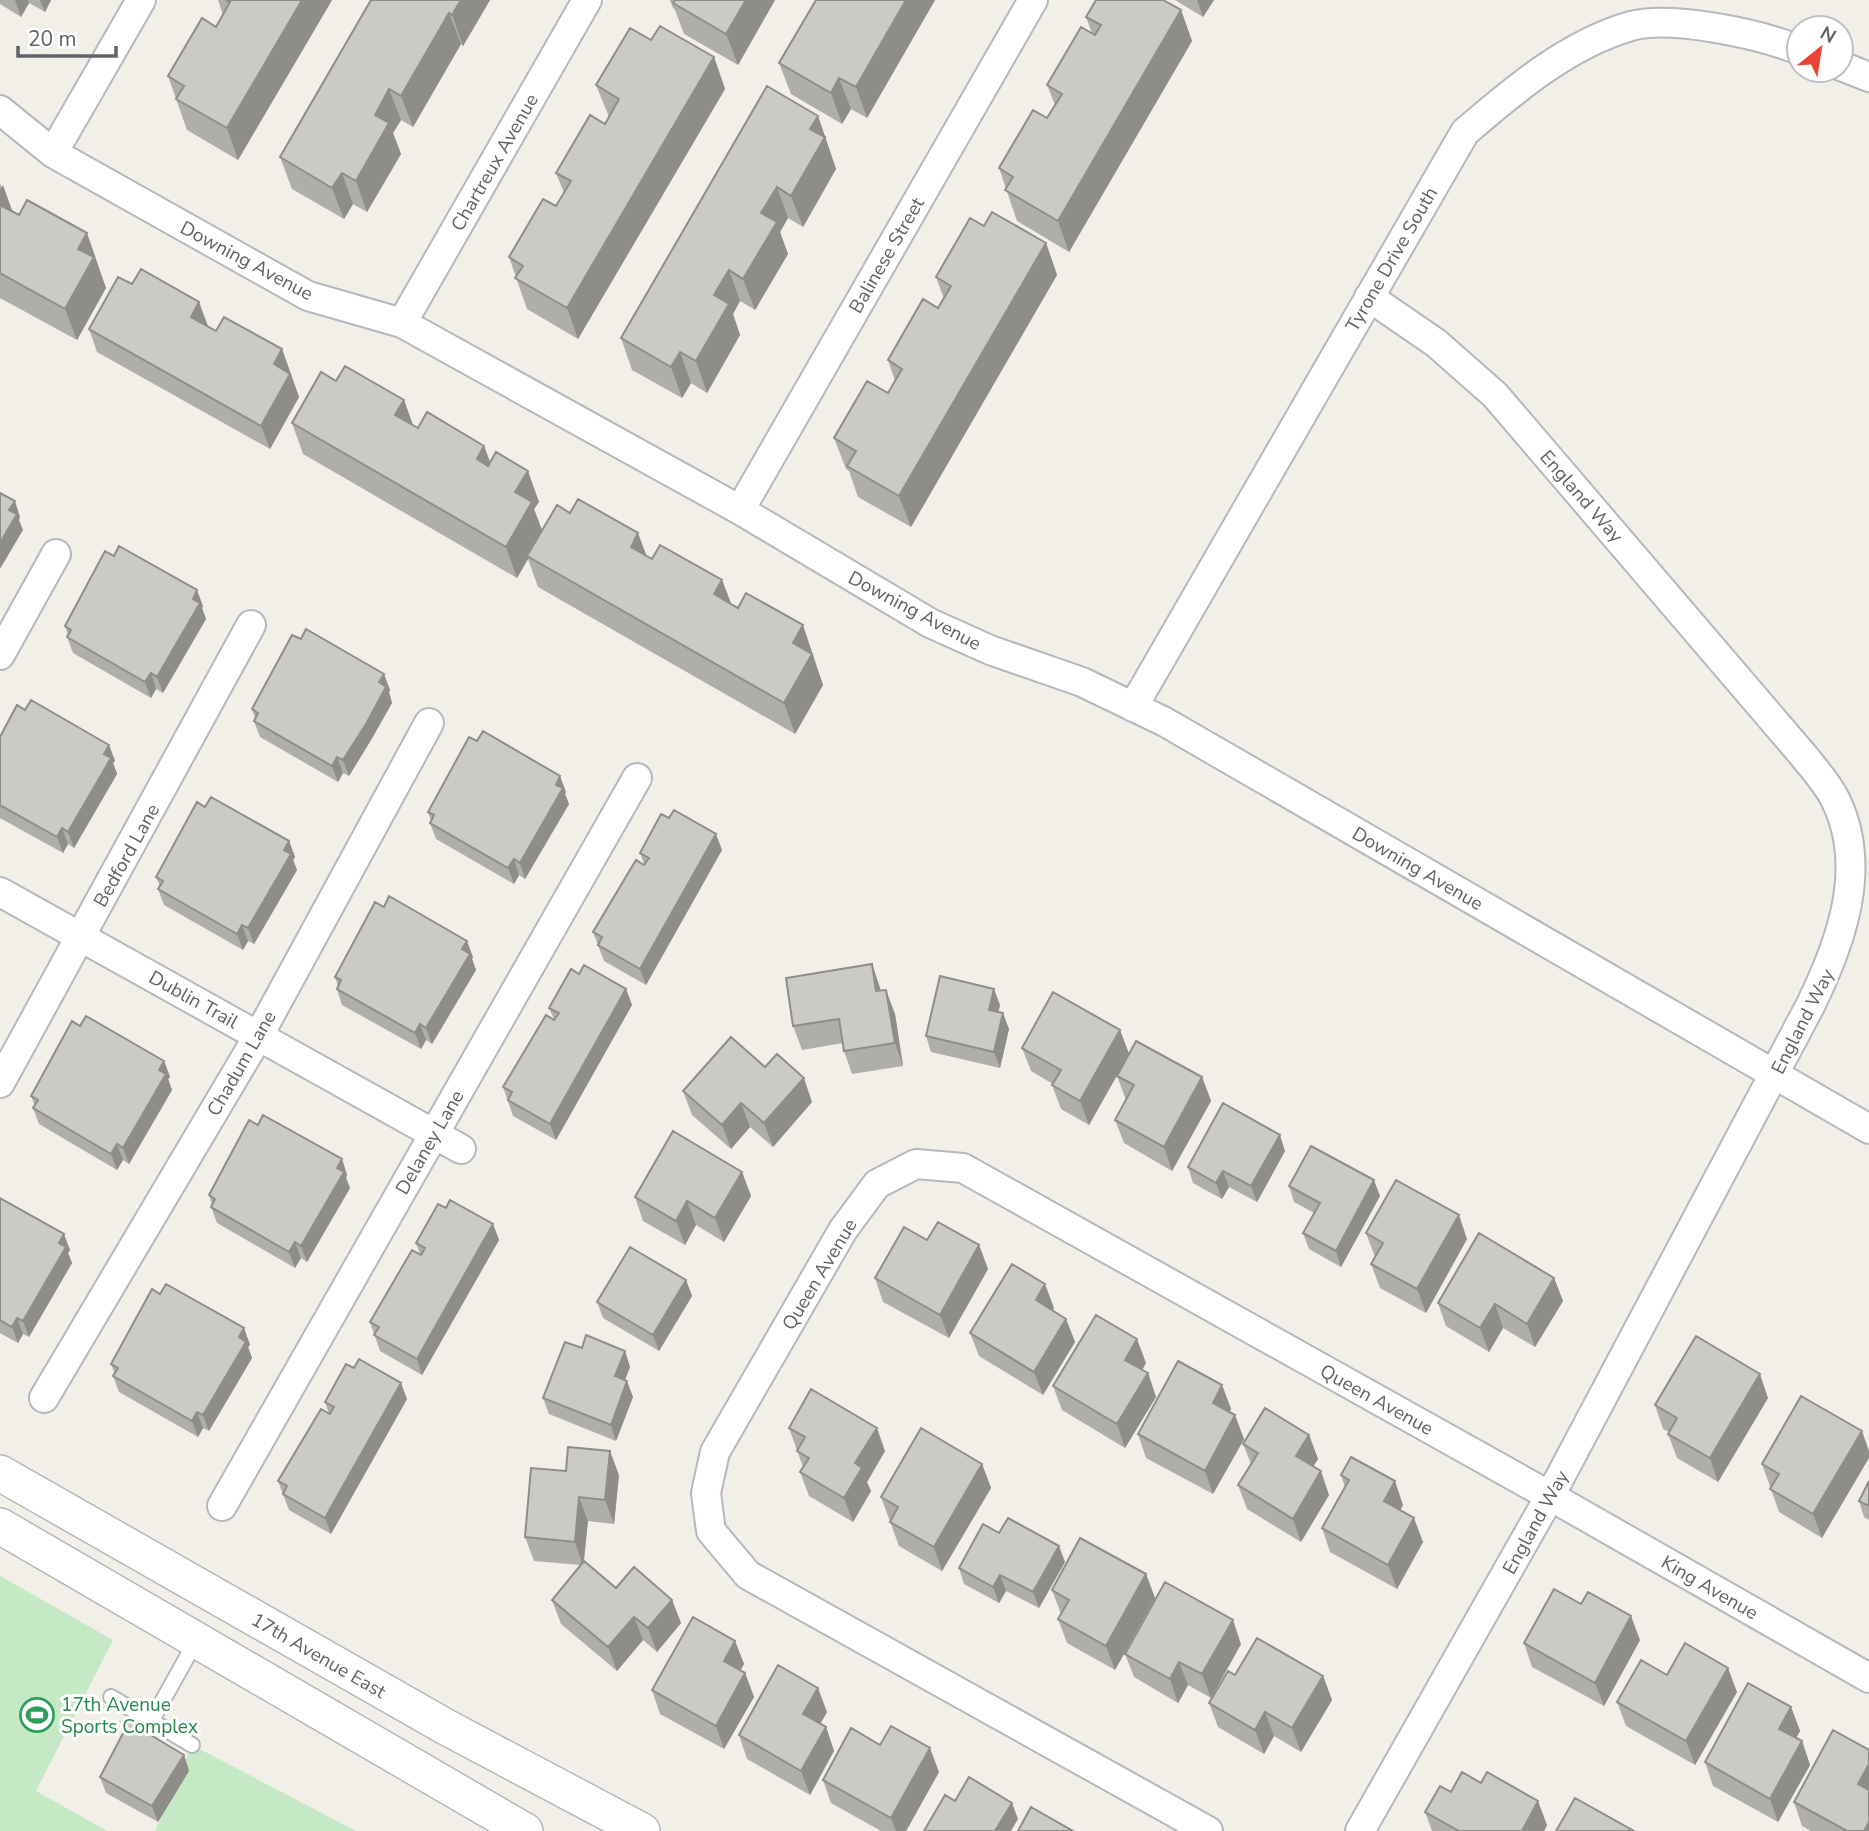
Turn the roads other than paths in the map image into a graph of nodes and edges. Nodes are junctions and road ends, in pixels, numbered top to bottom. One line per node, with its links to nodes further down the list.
1 (141, 0): 6 (street)
2 (587, 0): 8 (street, Chartreux Avenue)
3 (1032, 0): 9 (street, Balinese Street)
4 (1785, 44): 7 (street, Tyrone Drive South)
5 (0, 110): 6 (street, Downing Avenue)
6 (53, 153): 8 (street, Downing Avenue)
7 (1370, 297): 13 (street, Tyrone Drive South); 19 (street, England Way)
8 (402, 323): 9 (street, Downing Avenue)
9 (740, 510): 13 (street, Downing Avenue)
10 (56, 554): 12 (street)
11 (251, 625): 17 (street, Bedford Lane)
12 (0, 655)
13 (1133, 707): 19 (street, Downing Avenue)
14 (429, 723): 18 (street, Chadum Lane)
15 (637, 778): 22 (street, Delaney Lane)
16 (0, 892): 17 (street, Dublin Trail)
17 (81, 937): 18 (street, Dublin Trail); 20 (street, Bedford Lane)
18 (259, 1035): 22 (street, Dublin Trail); 24 (street, Chadum Lane)
19 (1775, 1074): 21 (street, Downing Avenue); 26 (street, England Way)
20 (0, 1083)
21 (1869, 1129)
22 (434, 1133): 23 (street, Dublin Trail); 27 (street, Delaney Lane)
23 (461, 1149)
24 (44, 1398)
25 (0, 1473): 35 (street, 17th Avenue East)
26 (1550, 1496): 30 (street, King Avenue); 36 (street, Queen Avenue); 37 (street, England Way)
27 (222, 1506)
28 (0, 1526): 29 (street)
29 (198, 1638): 32 (lane); 34 (street)
30 (1869, 1678)
31 (111, 1697): 32 (lane)
32 (152, 1720): 33 (lane)
33 (192, 1745)
34 (525, 1831)
35 (642, 1831)
36 (1208, 1831)
37 (1360, 1831)

